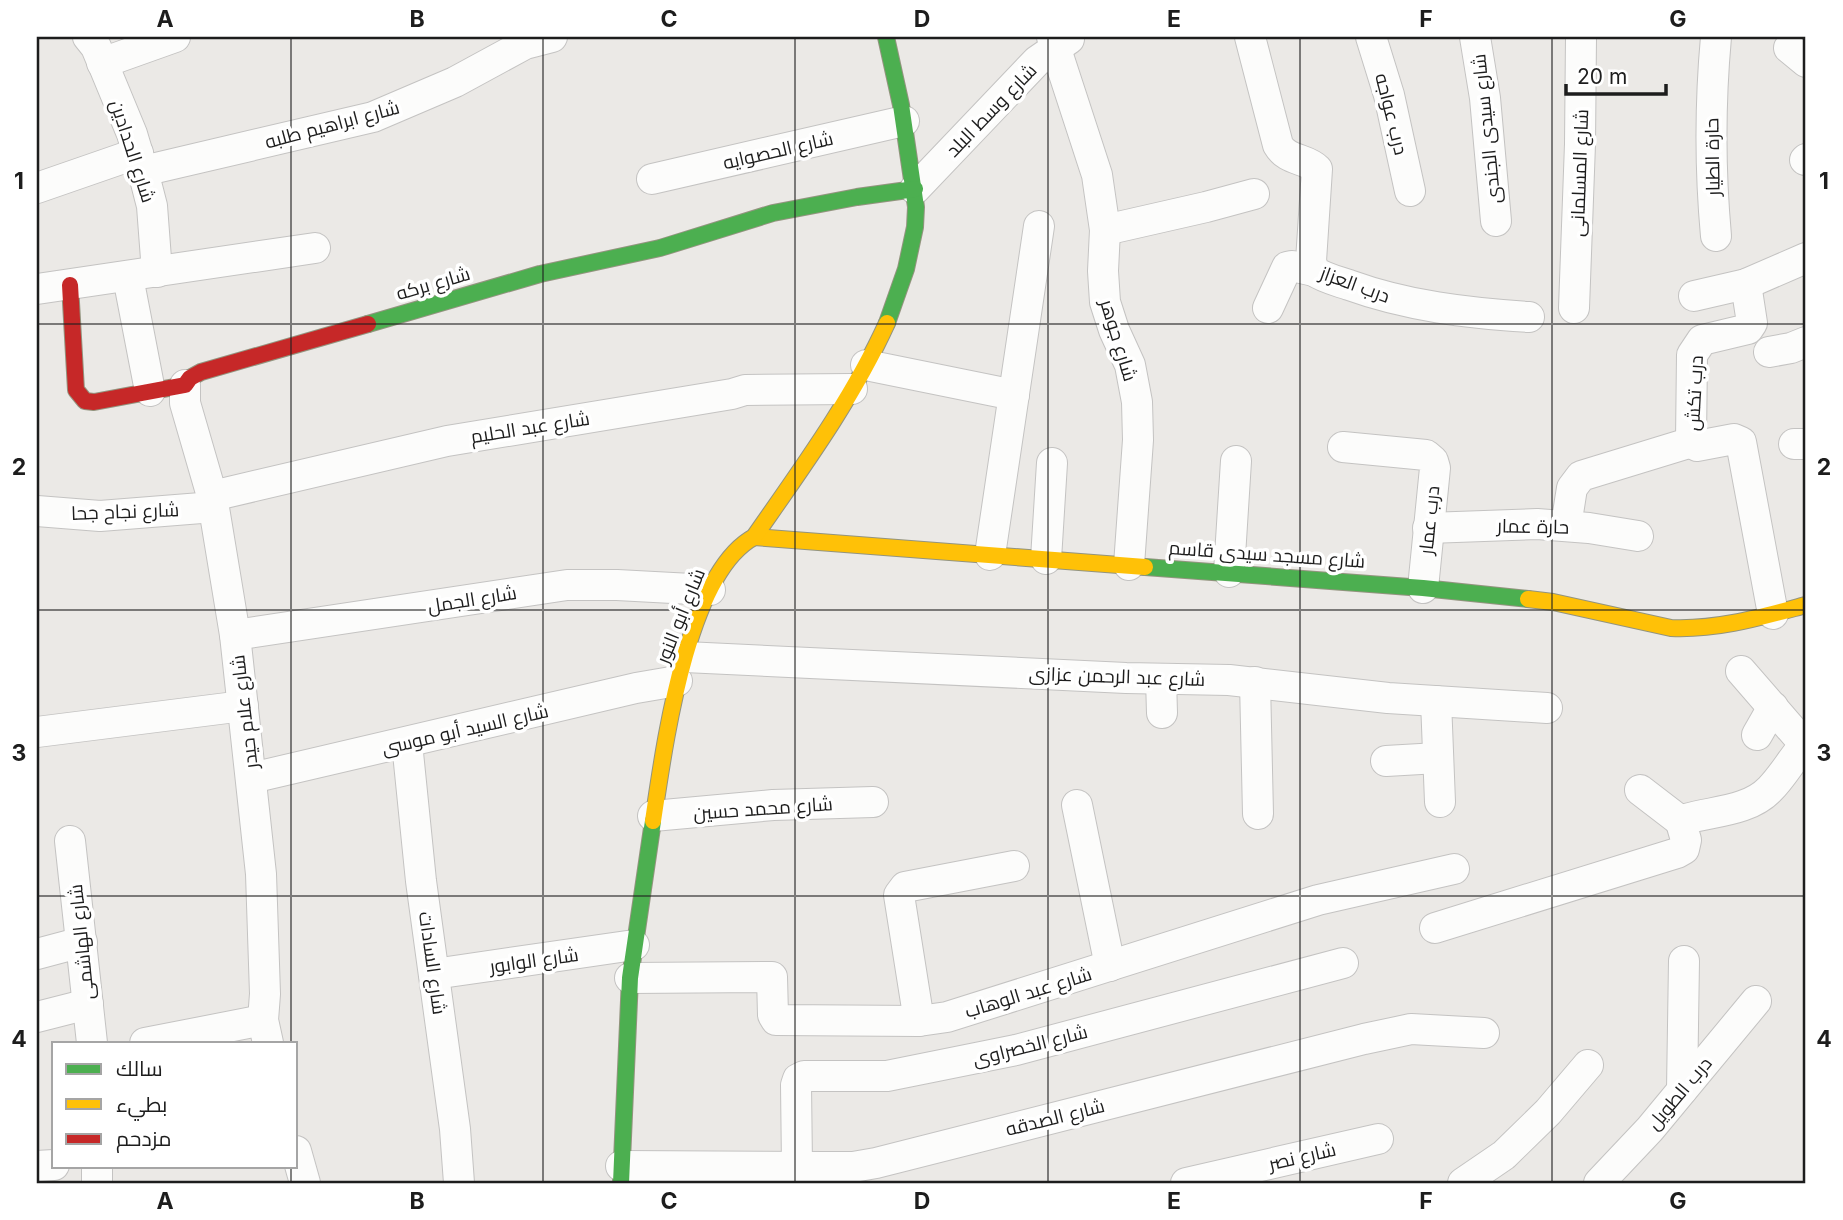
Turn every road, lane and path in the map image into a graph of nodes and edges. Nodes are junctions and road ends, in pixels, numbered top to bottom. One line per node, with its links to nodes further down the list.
1 (88, 37): 11 (street, شارع الحدادين)
2 (175, 37): 11 (street)
3 (552, 37): 13 (street, شارع ابراهيم طلبه)
4 (886, 37): 12 (street, شارع أبو النور)
5 (1250, 37): 25 (street, درب العزاز)
6 (1371, 37): 17 (street, درب عواجه)
7 (1475, 37): 19 (street, شارع سيدى الجندى)
8 (1581, 37): 33 (street, شارع المسلمانى)
9 (1716, 37): 22 (street, حارة الطيار)
10 (1060, 40): 16 (street, شارع وسط البلد); 21 (street, شارع جوهر)
11 (102, 63): 13 (street, شارع الحدادين)
12 (904, 121): 14 (street, شارع الحصوايه); 16 (street, شارع أبو النور)
13 (141, 162): 15 (street, شارع ابراهيم طلبه); 26 (street, شارع الحدادين)
14 (652, 179)
15 (37, 188)
16 (915, 189): 37 (street, شارع أبو النور); 38 (street, شارع بركه)
17 (1410, 191)
18 (1254, 194): 21 (street)
19 (1496, 221)
20 (1039, 226): 40 (street)
21 (1105, 230): 53 (street, شارع جوهر)
22 (1716, 236)
23 (315, 248): 26 (street)
24 (1806, 258): 28 (street)
25 (1314, 271): 32 (street); 34 (street, درب العزاز)
26 (157, 272): 27 (street)
27 (128, 277): 29 (street); 39 (street)
28 (1746, 284): 31 (street); 41 (street, درب تكش)
29 (70, 285): 30 (street); 39 (street, شارع بركه)
30 (37, 289)
31 (1694, 296)
32 (1268, 308)
33 (1574, 308)
34 (1529, 317)
35 (1806, 342): 36 (street)
36 (1769, 352)
37 (859, 377): 40 (street, شارع عبد الحليم); 45 (street, شارع عبد الحليم); 50 (street, شارع أبو النور)
38 (185, 385): 39 (street, شارع بركه); 45 (street, شارع علام حيدر)
39 (150, 391)
40 (1014, 395): 51 (street)
41 (1692, 442): 47 (street); 58 (street, درب تكش)
42 (1343, 447): 48 (street, درب عمار)
43 (1236, 461): 54 (street)
44 (1052, 463): 52 (street)
45 (213, 501): 46 (street, شارع نجاح جحا); 59 (street, شارع علام حيدر)
46 (37, 510)
47 (1566, 526): 48 (street, حارة عمار); 49 (street, حارة عمار)
48 (1428, 528): 55 (street, درب عمار)
49 (1638, 536)
50 (754, 537): 51 (street, شارع مسجد سيدى قاسم); 56 (street, شارع أبو النور)
51 (990, 555): 52 (street, شارع مسجد سيدى قاسم)
52 (1046, 559): 53 (street, شارع مسجد سيدى قاسم)
53 (1129, 565): 54 (street, شارع مسجد سيدى قاسم)
54 (1229, 572): 55 (street, شارع مسجد سيدى قاسم)
55 (1423, 588): 58 (street, شارع مسجد سيدى قاسم)
56 (710, 590): 59 (street, شارع الجمل); 60 (street, شارع أبو النور)
57 (1806, 606): 58 (street, شارع مسجد سيدى قاسم)
58 (1773, 614)
59 (235, 635): 65 (street, شارع علام حيدر)
60 (681, 669): 62 (street, شارع عبد الرحمن عزازى); 71 (street, شارع السيد أبو موسى); 81 (street, شارع أبو النور)
61 (1741, 671): 66 (street)
62 (1161, 678): 63 (street, شارع عبد الرحمن عزازى); 68 (street)
63 (1255, 682): 64 (street, شارع عبد الرحمن عزازى); 80 (street)
64 (1436, 701): 67 (street, شارع عبد الرحمن عزازى); 73 (street)
65 (243, 706): 69 (street); 75 (street, شارع علام حيدر)
66 (1773, 707): 70 (street); 72 (street)
67 (1547, 708)
68 (1162, 713)
69 (37, 732)
70 (1757, 735)
71 (407, 743): 75 (street, شارع السيد أبو موسى); 93 (street, شارع السادات)
72 (1806, 746): 82 (street)
73 (1438, 758): 74 (street); 78 (street)
74 (1386, 761)
75 (252, 778): 99 (street, شارع علام حيدر)
76 (1640, 790): 82 (street)
77 (873, 802): 81 (street, شارع محمد حسين)
78 (1440, 802)
79 (1077, 805): 92 (street)
80 (1258, 814)
81 (653, 816): 88 (street, شارع أبو النور)
82 (1683, 823): 86 (street)
83 (70, 841): 87 (street, شارع الهاشمى)
84 (1014, 866): 98 (street)
85 (1454, 869): 92 (street, شارع عبد الوهاب)
86 (1435, 929)
87 (82, 942): 89 (street); 96 (street, شارع الهاشمى)
88 (634, 945): 93 (street, شارع الوابور); 94 (street, شارع أبو النور)
89 (37, 954)
90 (1684, 961): 104 (street)
91 (1343, 963): 107 (street, شارع الخصراوى)
92 (1110, 966): 98 (street, شارع عبد الوهاب)
93 (434, 974): 111 (street, شارع السادات)
94 (630, 978): 98 (street, شارع عبد الوهاب); 108 (street, شارع أبو النور)
95 (1756, 1000): 104 (street, درب الطويل)
96 (88, 1004): 97 (street); 101 (street, شارع الهاشمى)
97 (37, 1017)
98 (919, 1021)
99 (265, 1032): 102 (street)
100 (1484, 1033): 109 (street, شارع الصدقه)
101 (92, 1042)
102 (156, 1042)
103 (1588, 1065): 113 (street)
104 (1682, 1090): 114 (street, درب الطويل)
105 (1378, 1139): 112 (street, شارع نصر)
106 (298, 1158): 110 (street)
107 (797, 1166): 108 (street, شارع الصدقه); 109 (street, شارع الصدقه)
108 (621, 1174)
109 (861, 1174)
110 (305, 1183)
111 (459, 1183)
112 (1186, 1183)
113 (1463, 1183)
114 (1599, 1183)

